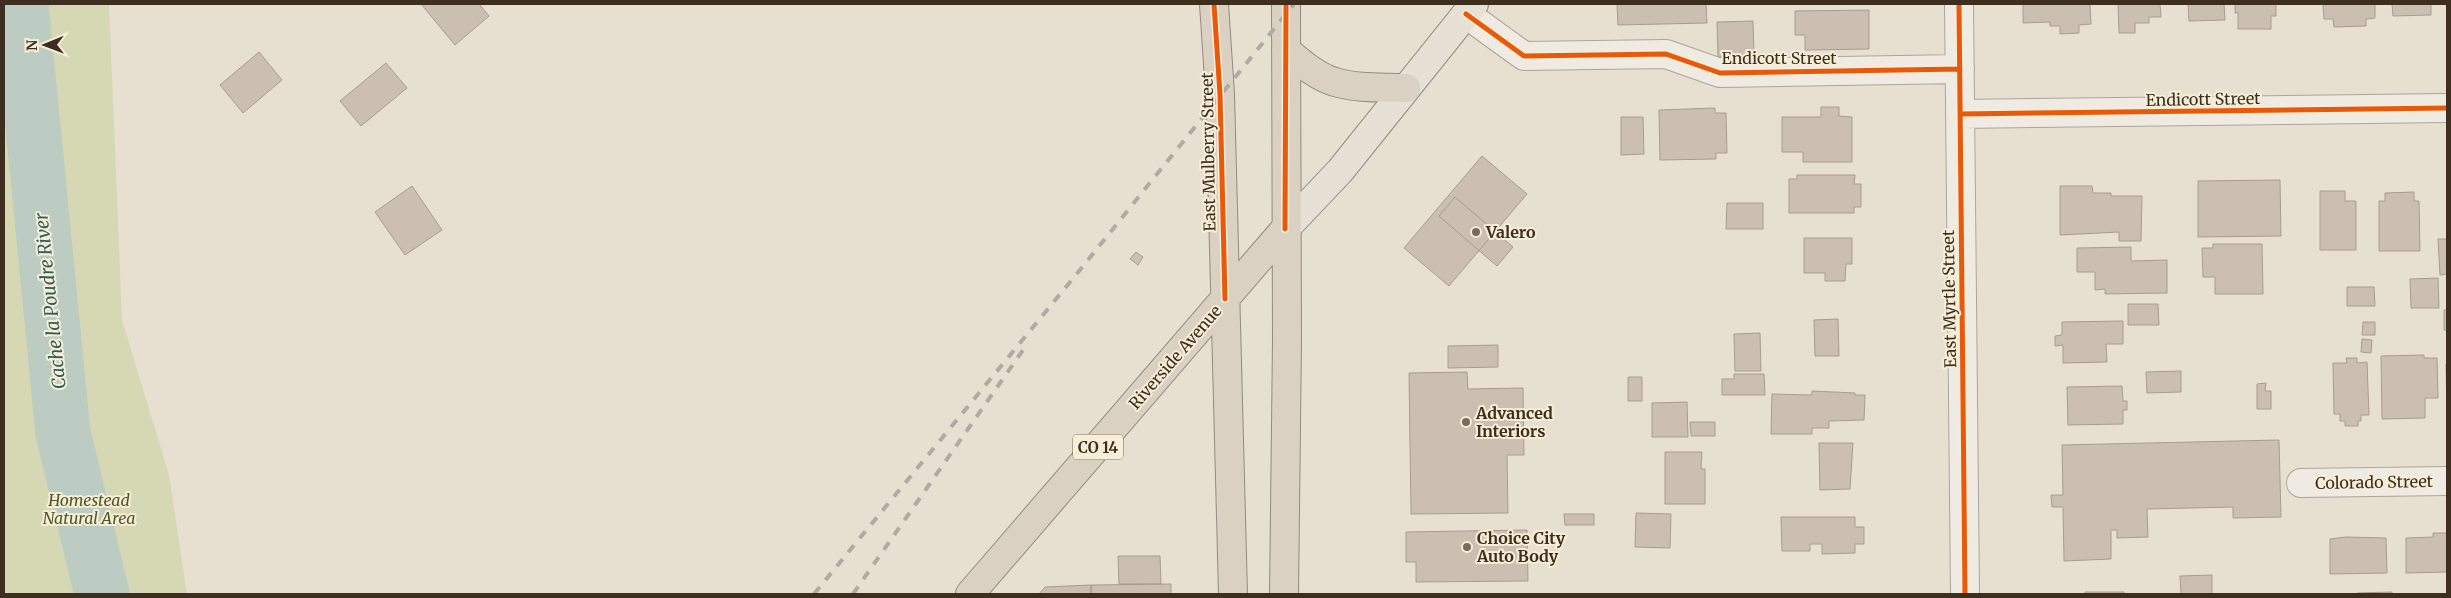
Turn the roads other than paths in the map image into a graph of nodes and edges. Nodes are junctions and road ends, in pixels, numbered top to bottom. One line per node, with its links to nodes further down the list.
1 (1214, 4): 11 (highway, East Mulberry Street)
2 (1286, 4): 5 (highway)
3 (1959, 4): 6 (street, East Myrtle Street)
4 (1470, 9): 6 (street, Endicott Street); 7 (main road, Riverside Avenue)
5 (1286, 50): 7 (highway); 10 (highway)
6 (1960, 69): 9 (street, East Myrtle Street)
7 (1406, 88): 10 (main road, Riverside Avenue)
8 (2447, 108): 9 (street, Endicott Street)
9 (1960, 114): 17 (street, East Myrtle Street)
10 (1285, 229): 11 (highway, Riverside Avenue / CO 14); 16 (highway)
11 (1225, 299): 14 (highway, Riverside Avenue / CO 14); 15 (highway, East Mulberry Street)
12 (2447, 481): 13 (street, Colorado Street)
13 (2301, 483)
14 (970, 594)
15 (1233, 594)
16 (1284, 594)
17 (1965, 594)

